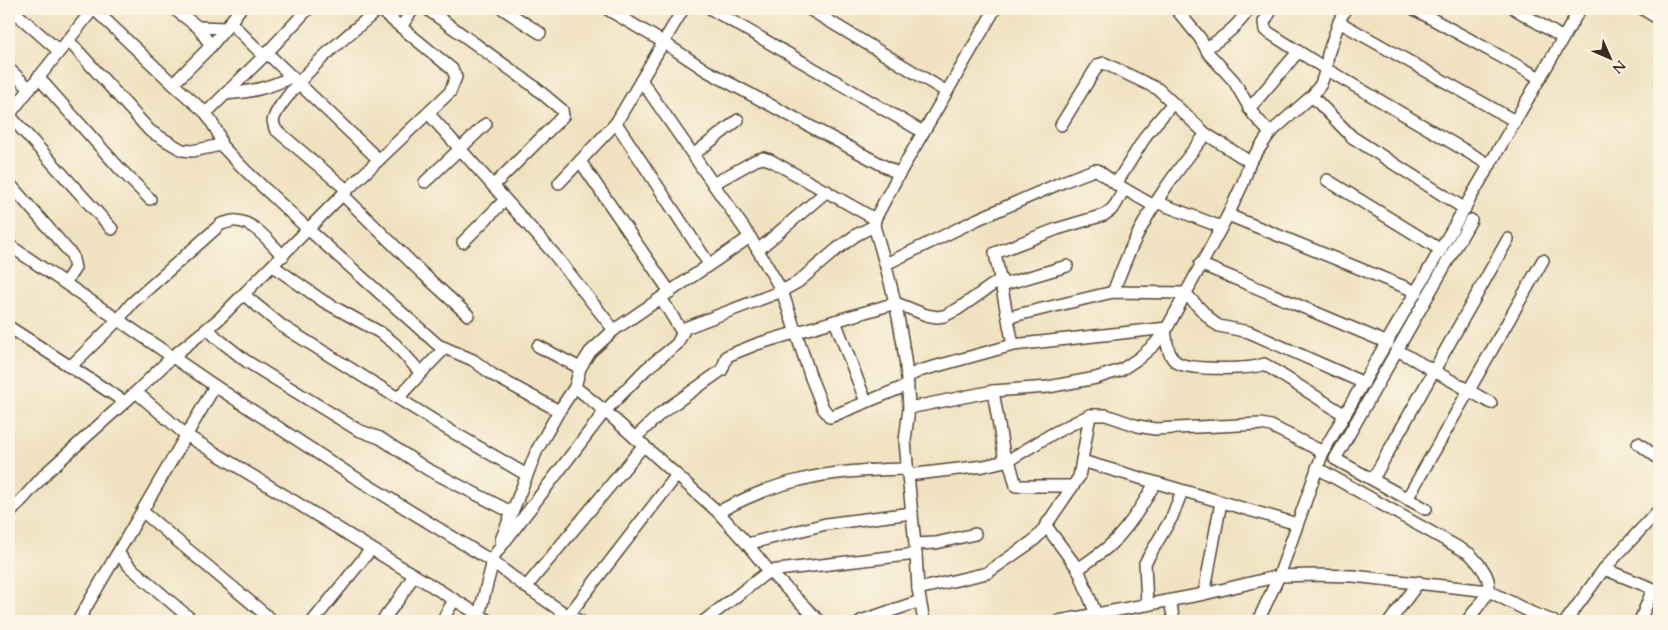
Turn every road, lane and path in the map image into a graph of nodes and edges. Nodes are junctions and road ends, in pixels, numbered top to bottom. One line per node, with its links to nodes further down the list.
1 (11, 9): 34 (street)
2 (93, 9): 30 (street); 43 (street)
3 (174, 9): 27 (street)
4 (240, 9): 25 (street)
5 (308, 9): 36 (street)
6 (379, 9): 26 (street); 41 (street)
7 (413, 9): 26 (street)
8 (427, 9): 73 (street)
9 (503, 9): 28 (street)
10 (607, 9): 31 (street)
11 (683, 9): 31 (street)
12 (711, 9): 57 (street)
13 (809, 9): 45 (street)
14 (995, 9): 45 (street)
15 (1176, 9): 33 (street)
16 (1249, 9): 33 (street)
17 (1272, 9): 35 (street)
18 (1345, 9): 24 (street)
19 (1414, 9): 40 (street)
20 (1515, 9): 29 (street)
21 (1580, 9): 29 (street)
22 (1643, 9): 23 (street)
23 (1659, 19)
24 (1339, 22): 38 (street); 53 (street)
25 (228, 25): 27 (street); 32 (street); 36 (street)
26 (401, 27): 51 (street)
27 (198, 28): 32 (street)
28 (540, 33)
29 (1563, 38): 40 (street)
30 (68, 40): 34 (street); 60 (street)
31 (663, 42): 42 (street); 67 (street)
32 (211, 46): 43 (street)
33 (1206, 48): 49 (street)
34 (59, 51): 39 (street)
35 (1298, 52): 38 (street); 49 (street)
36 (266, 54): 41 (street); 46 (street)
37 (9, 69): 44 (street)
38 (1326, 69): 47 (street); 66 (street)
39 (38, 78): 44 (street); 77 (street)
40 (1540, 78): 53 (street)
41 (294, 80): 46 (street); 63 (street); 76 (street)
42 (641, 80): 54 (street); 62 (street)
43 (173, 84): 50 (street)
44 (30, 89): 85 (street)
45 (947, 92): 57 (street)
46 (225, 94): 50 (street)
47 (1312, 96): 58 (street); 80 (street)
48 (1173, 103): 56 (street); 59 (street); 74 (street)
49 (1249, 109): 58 (street)
50 (206, 113): 60 (street)
51 (428, 113): 61 (street); 63 (street)
52 (738, 120): 62 (street)
53 (1515, 121): 66 (street)
54 (616, 123): 64 (street); 95 (street)
55 (486, 124): 61 (street)
56 (1061, 125)
57 (923, 132): 67 (street)
58 (1270, 133): 65 (street)
59 (1206, 134): 65 (street); 79 (street)
60 (221, 145): 86 (street)
61 (460, 149): 69 (street); 73 (street)
62 (693, 155): 72 (street)
63 (379, 160): 76 (street)
64 (580, 161): 70 (street); 107 (street)
65 (1250, 162): 81 (street)
66 (1490, 165): 80 (street)
67 (899, 174): 83 (street)
68 (1327, 180): 92 (street)
69 (425, 182)
70 (559, 182)
71 (9, 183): 101 (street)
72 (713, 184): 75 (street); 87 (street)
73 (493, 186): 78 (street)
74 (1120, 187): 79 (street); 96 (street); 100 (street)
75 (827, 192): 83 (street); 91 (street)
76 (345, 193): 86 (street); 109 (street)
77 (150, 199)
78 (505, 200): 89 (street); 116 (street)
79 (1155, 204): 84 (street); 103 (street)
80 (1465, 209): 92 (street)
81 (1228, 216): 84 (street); 104 (street)
82 (1471, 220): 121 (street)
83 (875, 223): 96 (street); 102 (street)
84 (1221, 227): 97 (street)
85 (112, 229)
86 (309, 230): 93 (street); 122 (street)
87 (750, 238): 91 (street); 95 (street)
88 (1508, 239): 126 (street)
89 (463, 242)
90 (9, 245): 101 (street)
91 (758, 250): 102 (street)
92 (1441, 250): 104 (street)
93 (283, 256): 98 (street); 111 (street)
94 (1543, 260): 132 (street)
95 (709, 264): 107 (street)
96 (886, 264): 108 (street)
97 (1200, 264): 105 (street); 121 (street)
98 (273, 266): 106 (street); 127 (street)
99 (1067, 266): 100 (street)
100 (1001, 282): 108 (street); 110 (street)
101 (64, 283): 111 (street)
102 (782, 291): 117 (street); 118 (street)
103 (1113, 292): 105 (street); 110 (street)
104 (1417, 292): 121 (street)
105 (1185, 293): 115 (street); 129 (street)
106 (244, 295): 114 (street); 135 (street)
107 (666, 295): 116 (street); 117 (street)
108 (896, 303): 112 (street); 128 (street)
109 (468, 315)
110 (1009, 317): 119 (street)
111 (118, 320): 123 (street); 124 (street)
112 (834, 321): 118 (street); 137 (street)
113 (9, 327): 124 (street)
114 (208, 329): 123 (street); 164 (street)
115 (1166, 329): 119 (street); 133 (street); 143 (street)
116 (614, 330): 125 (street)
117 (682, 332): 141 (street)
118 (795, 332): 137 (street); 145 (street)
119 (1013, 345): 128 (street)
120 (538, 346): 125 (street)
121 (1392, 346): 126 (street); 129 (street); 155 (street)
122 (445, 348): 127 (street); 140 (street)
123 (172, 356): 130 (street); 134 (street)
124 (70, 367): 136 (street)
125 (580, 368): 131 (street)
126 (1434, 371): 132 (street); 155 (street)
127 (421, 373): 135 (street)
128 (908, 381): 137 (street); 139 (street)
129 (1364, 383): 143 (street)
130 (215, 386): 144 (street); 175 (street)
131 (575, 387): 140 (street); 141 (street)
132 (1470, 390): 138 (street); 159 (street)
133 (993, 391): 139 (street); 149 (street)
134 (136, 392): 136 (street); 144 (street)
135 (398, 398): 153 (street)
136 (125, 402): 167 (street)
137 (866, 402)
138 (1491, 403)
139 (909, 408): 152 (street)
140 (559, 411): 153 (street)
141 (605, 411): 145 (street); 175 (street)
142 (1090, 415): 147 (street); 149 (street); 150 (street)
143 (1345, 415): 147 (street)
144 (186, 435): 163 (street); 172 (street)
145 (640, 442): 154 (street); 182 (street)
146 (1638, 443): 148 (street)
147 (1323, 452): 151 (street)
148 (1659, 459)
149 (1007, 460): 152 (street); 157 (street)
150 (1082, 462): 156 (street); 157 (street)
151 (1316, 468): 168 (street); 184 (street)
152 (907, 472): 165 (street); 166 (street)
153 (527, 474): 164 (street)
154 (677, 475): 165 (street); 193 (street)
155 (1373, 479): 159 (street)
156 (1155, 483): 158 (street); 176 (street)
157 (1073, 486): 169 (street)
158 (1182, 491): 160 (street); 189 (street)
159 (1407, 498): 161 (street)
160 (1221, 502): 168 (street); 185 (street)
161 (1426, 509)
162 (1659, 510): 177 (street)
163 (143, 512): 174 (street); 196 (street)
164 (511, 512): 175 (street)
165 (718, 512): 171 (street)
166 (912, 513): 171 (street); 173 (street)
167 (9, 514)
168 (1297, 524): 180 (street)
169 (1046, 526): 176 (street); 186 (street)
170 (975, 534): 173 (street)
171 (747, 544): 178 (street)
172 (371, 549): 179 (street); 197 (street)
173 (916, 549): 178 (street); 186 (street)
174 (118, 553): 194 (street); 195 (street)
175 (494, 557): 182 (street); 192 (street)
176 (1078, 569): 190 (street)
177 (1604, 570): 183 (street); 211 (street)
178 (769, 571): 201 (street); 202 (street)
179 (414, 575): 187 (street); 198 (street)
180 (1279, 576): 181 (street); 185 (street); 207 (street)
181 (1419, 582): 184 (street); 208 (street)
182 (526, 587): 193 (street)
183 (1656, 590): 212 (street)
184 (1489, 591): 191 (street); 209 (street)
185 (1204, 594): 188 (street)
186 (919, 595): 203 (street); 204 (street)
187 (454, 600): 192 (street); 199 (street)
188 (1170, 600): 189 (street); 206 (street)
189 (1147, 605): 190 (street)
190 (1096, 614): 205 (street)
191 (1529, 617): 210 (street)
192 (484, 618)
193 (566, 618): 200 (street)
194 (78, 621)
195 (193, 621)
196 (273, 621)
197 (313, 621)
198 (382, 621)
199 (442, 621)
200 (580, 621)
201 (704, 621)
202 (819, 621)
203 (861, 621)
204 (924, 621)
205 (1059, 621)
206 (1174, 621)
207 (1258, 621)
208 (1390, 621)
209 (1467, 621)
210 (1553, 621)
211 (1566, 621)
212 (1640, 621)

